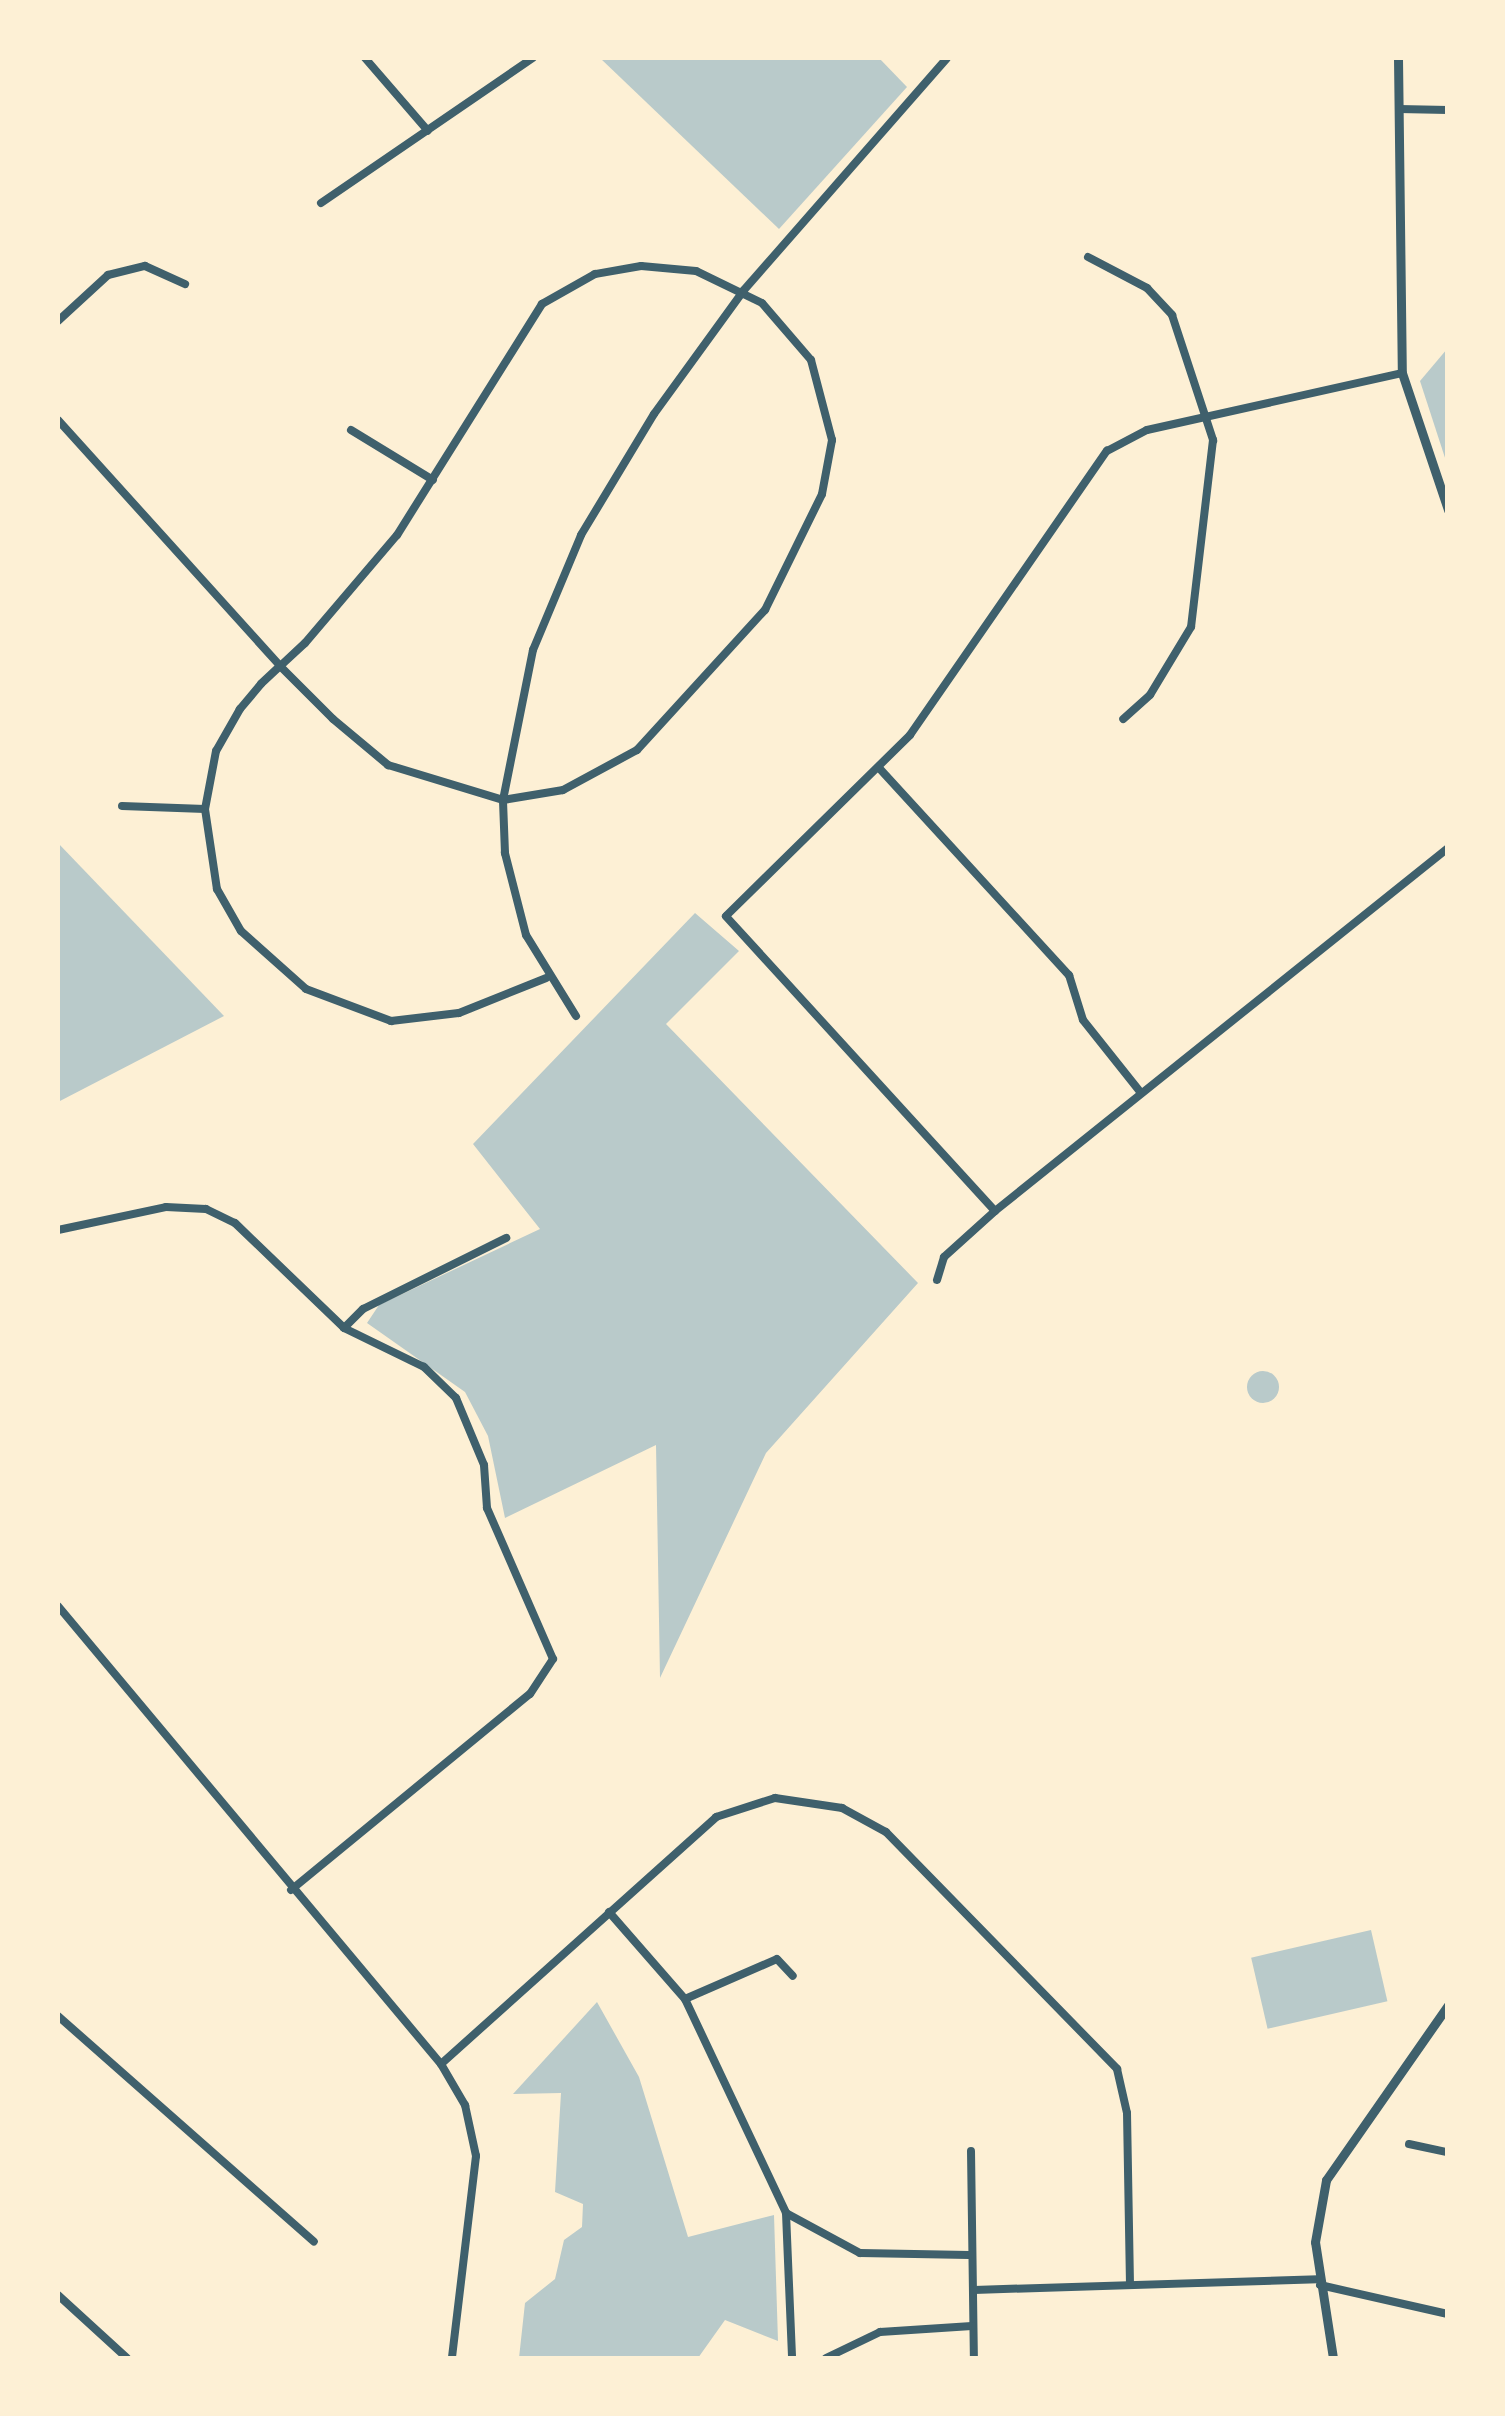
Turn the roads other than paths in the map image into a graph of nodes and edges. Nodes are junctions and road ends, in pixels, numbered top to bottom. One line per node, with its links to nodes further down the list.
1 (365, 58): 7 (street)
2 (533, 58): 7 (street)
3 (948, 58): 11 (street)
4 (1398, 58): 5 (street)
5 (1400, 109): 6 (street); 13 (street)
6 (1448, 110)
7 (428, 130): 8 (street)
8 (321, 204)
9 (1088, 257): 14 (street)
10 (186, 284): 12 (street)
11 (744, 290): 17 (street); 22 (street); 22 (street)
12 (58, 321)
13 (1402, 373): 14 (street); 18 (street)
14 (1211, 415): 20 (street); 21 (street)
15 (58, 420): 19 (street)
16 (351, 430): 17 (street)
17 (434, 480): 19 (street)
18 (1448, 510)
19 (280, 666): 22 (street); 24 (street)
20 (1123, 720)
21 (880, 769): 28 (street); 29 (street)
22 (503, 800): 26 (street)
23 (122, 806): 24 (street)
24 (205, 809): 26 (street)
25 (1448, 848): 28 (street)
26 (546, 978): 27 (street)
27 (576, 1016)
28 (1141, 1093): 29 (street)
29 (996, 1211): 32 (street)
30 (58, 1230): 33 (street)
31 (506, 1238): 33 (street)
32 (937, 1280)
33 (344, 1328): 35 (street)
34 (58, 1606): 35 (street)
35 (291, 1890): 41 (street)
36 (609, 1912): 38 (street); 41 (street); 49 (street)
37 (793, 1976): 38 (street)
38 (685, 1999): 45 (street)
39 (1448, 2006): 48 (street)
40 (58, 2016): 46 (street)
41 (442, 2064): 55 (street)
42 (1409, 2144): 44 (street)
43 (971, 2151): 47 (street)
44 (1448, 2152)
45 (786, 2212): 47 (street); 56 (street)
46 (314, 2242)
47 (969, 2254): 50 (street)
48 (1319, 2282): 49 (street); 52 (street); 59 (street)
49 (1130, 2284): 50 (street)
50 (974, 2290): 53 (street)
51 (58, 2295): 54 (street)
52 (1448, 2314)
53 (972, 2326): 57 (street); 58 (street)
54 (127, 2358)
55 (452, 2358)
56 (792, 2358)
57 (826, 2358)
58 (974, 2358)
59 (1333, 2358)

